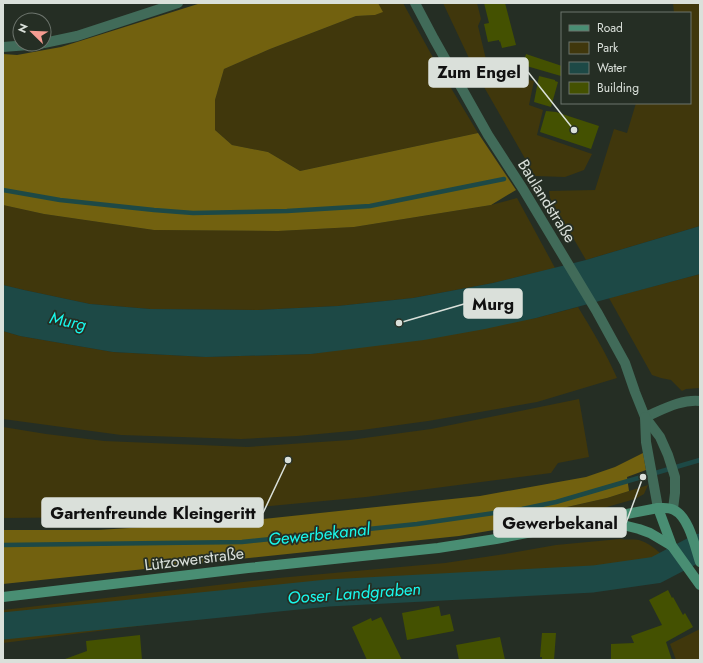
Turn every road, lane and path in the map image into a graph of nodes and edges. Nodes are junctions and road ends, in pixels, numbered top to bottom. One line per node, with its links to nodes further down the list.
1 (178, 3): 3 (street)
2 (415, 3): 5 (street, Baulandstraße)
3 (52, 41)
4 (700, 401): 5 (street)
5 (645, 418): 6 (street, Baulandstraße); 7 (street, Baulandstraße)
6 (658, 508): 7 (main road, Lützowerstraße); 8 (main road, Lützowerstraße); 9 (main road, Baulandstraße)
7 (673, 509): 10 (main road)
8 (599, 519): 9 (main road); 12 (main road, Lützowerstraße)
9 (672, 546): 11 (main road, Baulandstraße)
10 (699, 560)
11 (700, 585)
12 (3, 597)

